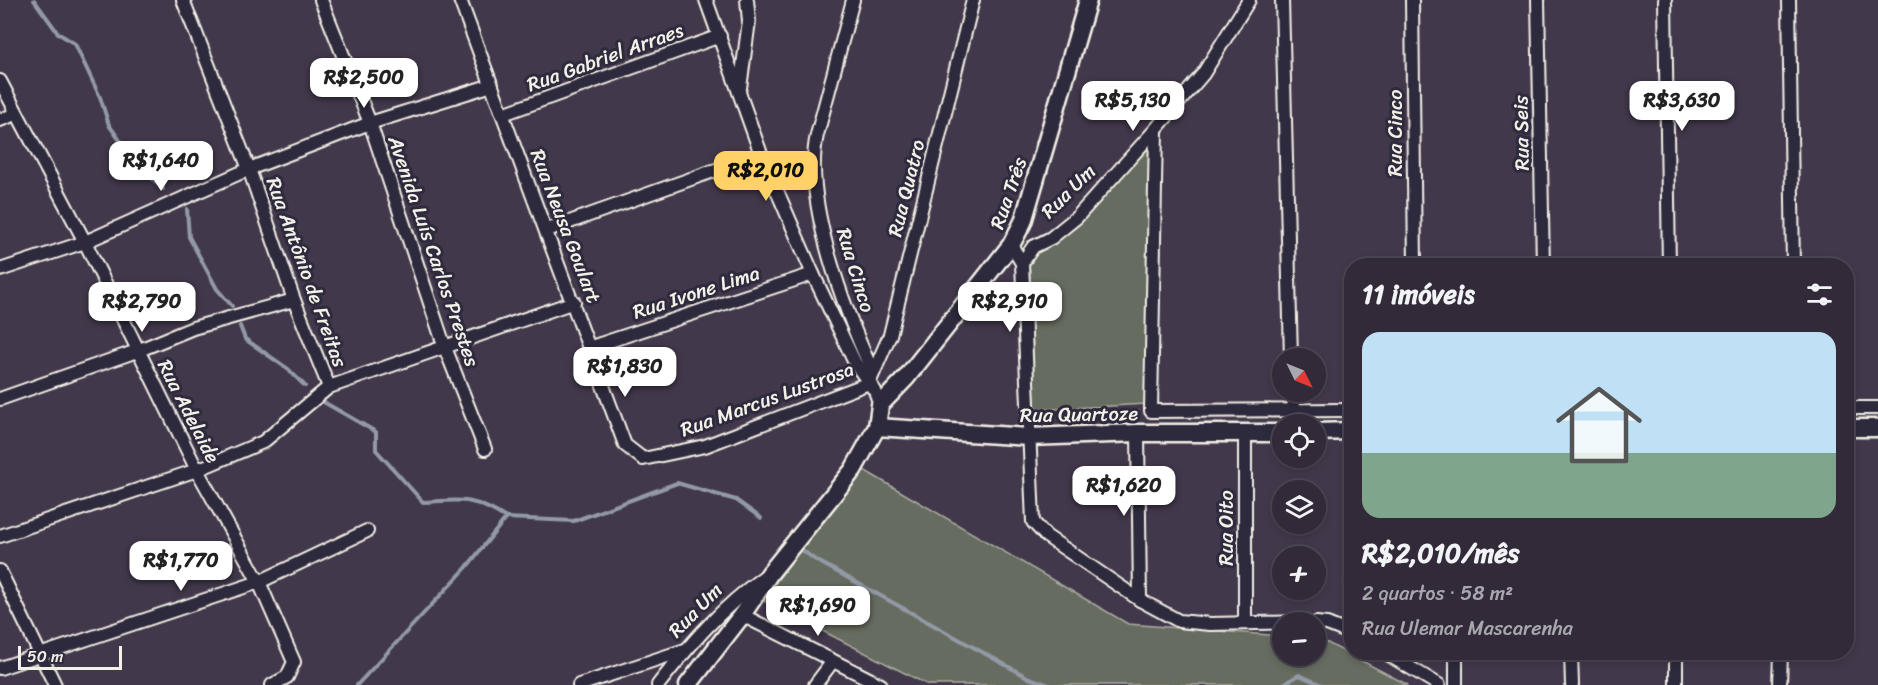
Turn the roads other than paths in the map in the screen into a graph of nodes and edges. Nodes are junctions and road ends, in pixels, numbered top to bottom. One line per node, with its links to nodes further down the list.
1 (183, 0): 26 (street, Rua Antônio de Freitas)
2 (321, 0): 22 (street, Avenida Luís Carlos Prestes)
3 (460, 0): 17 (street, Rua Neusa Goulart)
4 (706, 0): 15 (street)
5 (747, 0): 18 (street)
6 (854, 0): 25 (street, Rua Cinco)
7 (973, 0): 44 (street, Rua Quatro)
8 (1088, 0): 30 (street, Rua Três)
9 (1249, 0): 23 (street, Rua Um)
10 (1282, 0): 42 (street)
11 (1412, 0): 31 (street, Rua Cinco)
12 (1538, 0): 32 (street, Rua Seis)
13 (1665, 0): 33 (street)
14 (1789, 0): 34 (street)
15 (720, 36): 18 (street); 20 (street, Rua Gabriel Arraes)
16 (0, 81): 19 (street, Rua Adelaide)
17 (492, 85): 20 (street, Rua Neusa Goulart); 22 (street)
18 (740, 93): 24 (street)
19 (16, 114): 21 (street); 29 (street, Rua Adelaide)
20 (503, 114): 28 (street, Rua Neusa Goulart)
21 (0, 120)
22 (370, 123): 26 (street); 40 (street, Avenida Luís Carlos Prestes)
23 (1156, 129): 35 (street, Rua Um); 53 (street, Rua Quartoze)
24 (761, 154): 27 (street); 28 (street)
25 (814, 162): 27 (street); 44 (street, Rua Cinco)
26 (249, 169): 29 (street); 38 (street, Rua Antônio de Freitas)
27 (770, 174): 37 (street)
28 (547, 230): 39 (street, Rua Neusa Goulart)
29 (85, 242): 36 (street); 43 (street, Rua Adelaide)
30 (1011, 245): 35 (street); 48 (street, Rua Três)
31 (1415, 258)
32 (1543, 258)
33 (1669, 258)
34 (1793, 258)
35 (1022, 262): 64 (street)
36 (0, 270)
37 (813, 274): 41 (street, Rua Ivone Lima); 44 (street)
38 (294, 300): 43 (street); 45 (street, Rua Antônio de Freitas)
39 (574, 302): 40 (street); 41 (street, Rua Neusa Goulart)
40 (444, 345): 45 (street); 65 (street, Avenida Luís Carlos Prestes)
41 (591, 347): 66 (street, Rua Neusa Goulart)
42 (1291, 348)
43 (136, 351): 46 (street); 67 (street, Rua Adelaide)
44 (871, 378): 48 (street); 66 (street, Rua Marcus Lustrosa)
45 (329, 387): 67 (street)
46 (0, 399)
47 (1294, 402): 54 (street)
48 (880, 405): 56 (street, Rua Um)
49 (1854, 408): 50 (street)
50 (1878, 408)
51 (1326, 410): 52 (street, Rua Quartoze); 54 (street, Rua Quartoze); 55 (street)
52 (1344, 410)
53 (1274, 411): 54 (street, Rua Quartoze); 63 (street)
54 (1294, 411)
55 (1325, 414)
56 (877, 427): 64 (street, Rua Quartoze); 71 (street, Rua Um)
57 (1854, 428): 58 (street)
58 (1878, 428)
59 (1344, 431): 60 (street)
60 (1326, 432)
61 (1138, 433): 63 (street, Rua Quartoze); 64 (street, Rua Quartoze); 73 (street)
62 (1272, 433): 63 (street, Rua Quartoze)
63 (1252, 434): 75 (street, Rua Oito)
64 (1029, 437): 73 (street)
65 (485, 448)
66 (643, 459)
67 (198, 470): 69 (street); 72 (street, Rua Adelaide)
68 (367, 531): 72 (street)
69 (0, 536)
70 (0, 571): 80 (street)
71 (770, 573): 74 (street, Rua Um); 79 (street, Rua Um)
72 (259, 582): 80 (street); 89 (street, Rua Adelaide)
73 (1140, 600): 75 (street)
74 (742, 615): 86 (street); 92 (street, Rua Um)
75 (1245, 622): 76 (street)
76 (1272, 622)
77 (1326, 624): 78 (street)
78 (1344, 631)
79 (685, 650): 90 (street); 91 (street, Rua Um)
80 (41, 653): 87 (street); 88 (street)
81 (1397, 660): 95 (street)
82 (1456, 660): 96 (street)
83 (1571, 660): 97 (street)
84 (1676, 660): 98 (street)
85 (1781, 660): 99 (street)
86 (833, 661): 93 (street); 94 (street)
87 (0, 668)
88 (55, 685)
89 (272, 685)
90 (579, 685)
91 (658, 685)
92 (688, 685)
93 (816, 685)
94 (881, 685)
95 (1439, 685)
96 (1456, 685)
97 (1572, 685)
98 (1676, 685)
99 (1780, 685)

